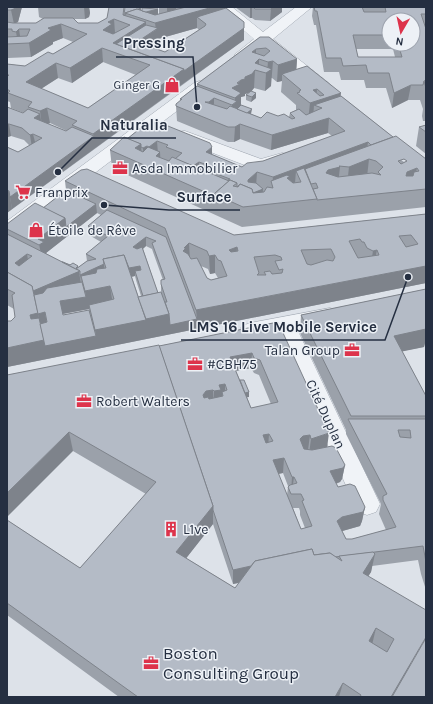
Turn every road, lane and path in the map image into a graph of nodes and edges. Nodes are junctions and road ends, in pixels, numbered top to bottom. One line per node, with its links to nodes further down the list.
1 (223, 7): 3 (street)
2 (305, 7): 3 (street)
3 (263, 39): 4 (street); 6 (street)
4 (230, 64)
5 (212, 78): 7 (street)
6 (339, 98)
7 (150, 124): 8 (street); 9 (street)
8 (296, 153)
9 (86, 172): 10 (street); 11 (street)
10 (103, 179)
11 (7, 230)
12 (351, 311): 13 (street)
13 (284, 324): 14 (street); 15 (street, Cité Duplan)
14 (230, 335)
15 (367, 504)

